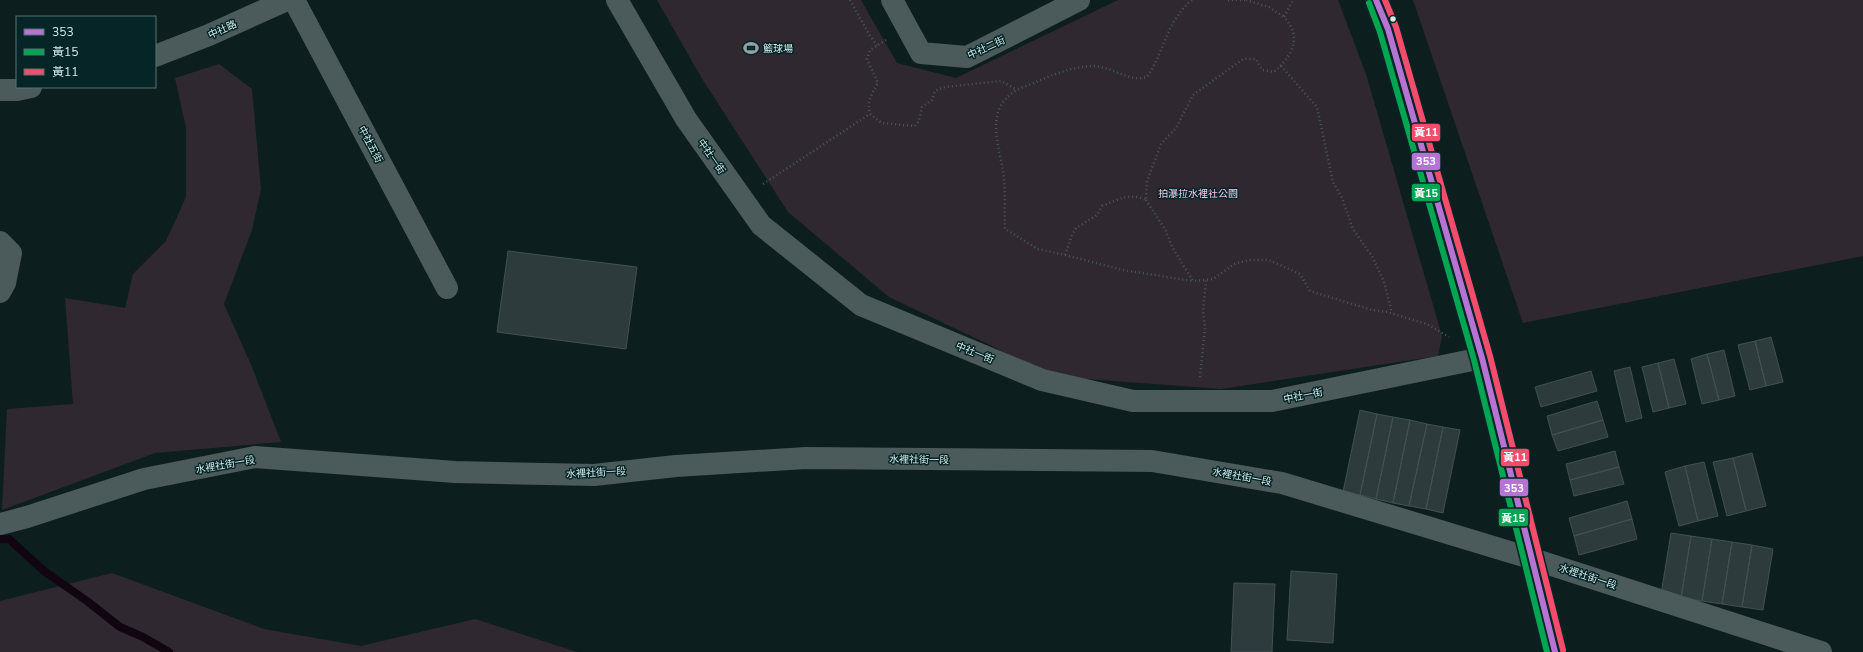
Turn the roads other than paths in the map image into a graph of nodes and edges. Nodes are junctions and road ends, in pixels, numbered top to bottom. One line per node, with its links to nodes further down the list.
1 (287, 0): 7 (street, 中社路)
2 (294, 0): 11 (street, 中社五街)
3 (617, 0): 13 (street, 中社一街)
4 (892, 0): 5 (street, 中社二街)
5 (1079, 0)
6 (1376, 0): 13 (street)
7 (156, 56)
8 (21, 88): 9 (street)
9 (0, 90)
10 (0, 242): 12 (street)
11 (447, 288)
12 (0, 292)
13 (1482, 358): 15 (street)
14 (0, 524): 15 (street, 水裡社街一段)
15 (1533, 559): 16 (street); 17 (street, 水裡社街一段)
16 (1555, 652)
17 (1822, 652)

